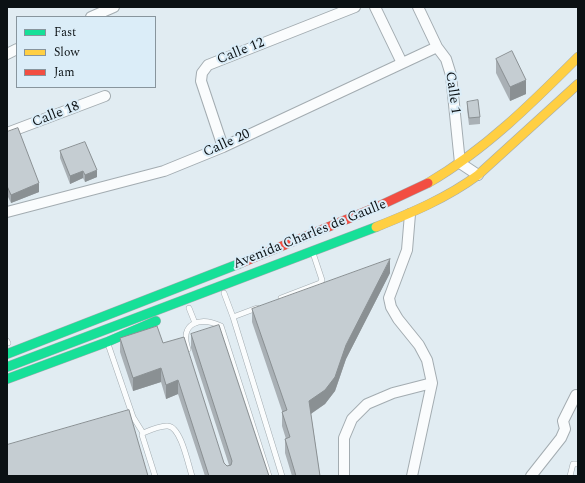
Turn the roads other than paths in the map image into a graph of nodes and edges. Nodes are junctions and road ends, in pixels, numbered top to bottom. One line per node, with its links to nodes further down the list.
1 (114, 7): 5 (street)
2 (355, 7): 14 (street, Calle 12)
3 (375, 7): 10 (street)
4 (418, 7): 6 (street, Calle 1)
5 (93, 16)
6 (437, 47): 10 (street, Calle 20); 15 (street, Calle 1)
7 (16, 50): 8 (street)
8 (7, 54)
9 (578, 57): 15 (main road, Avenida Charles de Gaulle)
10 (402, 63): 14 (street, Calle 20)
11 (578, 84): 16 (main road, Avenida Charles de Gaulle)
12 (105, 96): 13 (street, Calle 18)
13 (7, 134)
14 (224, 147): 17 (street, Calle 20)
15 (460, 163): 16 (street); 20 (main road, Avenida Charles de Gaulle)
16 (478, 175): 18 (main road, Avenida Charles de Gaulle)
17 (7, 212)
18 (410, 214): 19 (main road, Avenida Charles de Gaulle); 35 (street)
19 (312, 252): 22 (main road, Avenida Charles de Gaulle); 24 (lane)
20 (229, 268): 21 (main road); 32 (main road, Avenida Charles de Gaulle)
21 (190, 274)
22 (234, 280): 23 (main road); 33 (main road, Avenida Charles de Gaulle)
23 (224, 293): 26 (main road); 27 (lane)
24 (277, 300)
25 (262, 306): 27 (lane)
26 (185, 309): 29 (lane)
27 (233, 317): 44 (lane)
28 (162, 319): 30 (main road)
29 (195, 323): 31 (lane); 43 (lane)
30 (107, 342): 34 (main road); 37 (lane)
31 (188, 352)
32 (7, 354)
33 (7, 367)
34 (7, 380)
35 (432, 382): 45 (street); 46 (street)
36 (576, 395): 47 (street)
37 (133, 417): 38 (lane); 39 (lane)
38 (127, 419)
39 (143, 433): 41 (lane); 42 (lane)
40 (578, 464): 48 (lane)
41 (155, 476)
42 (192, 476)
43 (269, 476)
44 (282, 476)
45 (344, 476)
46 (412, 476)
47 (531, 476)
48 (570, 476)

